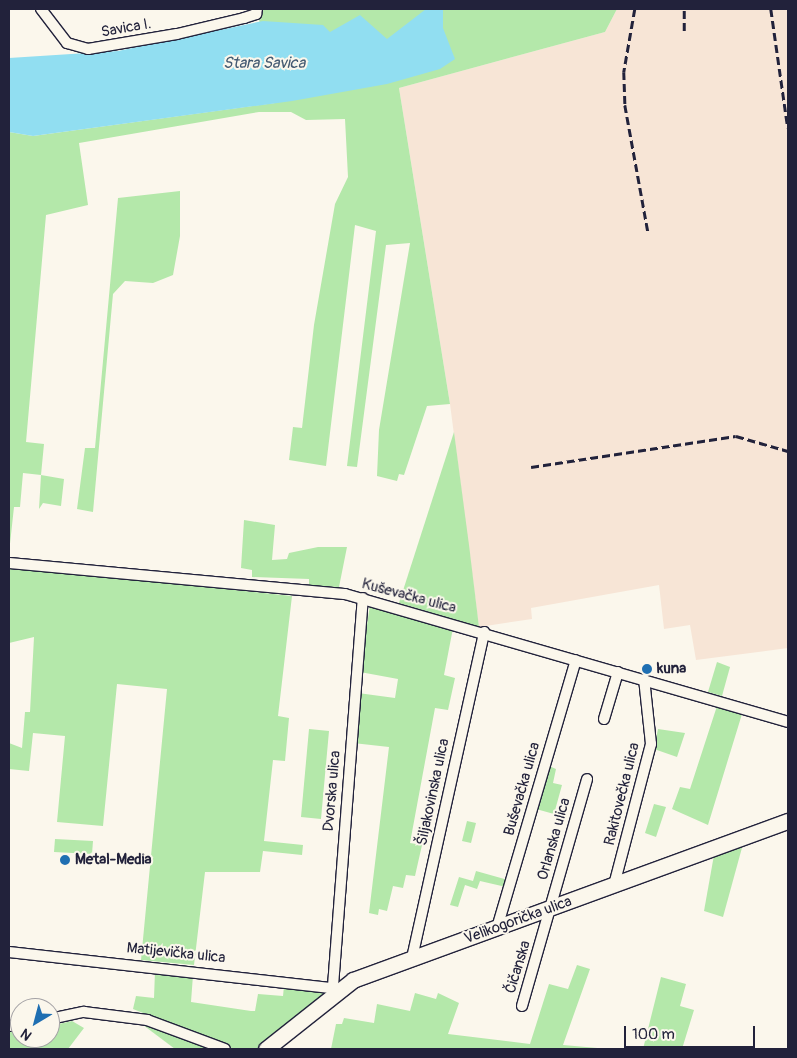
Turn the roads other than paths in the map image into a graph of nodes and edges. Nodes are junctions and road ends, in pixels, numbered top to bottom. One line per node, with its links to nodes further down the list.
1 (41, 9): 2 (street, Savica I.)
2 (257, 9)
3 (9, 563): 4 (street, Kuševačka ulica)
4 (363, 598): 5 (street, Kuševačka ulica); 18 (street, Dvorska ulica)
5 (484, 632): 6 (street, Kuševačka ulica); 17 (street, Šiljakovinska ulica)
6 (576, 660): 7 (street, Kuševačka ulica); 15 (street, Buševačka ulica)
7 (618, 672): 8 (street, Kuševačka ulica); 9 (street)
8 (644, 679): 10 (street, Kuševačka ulica); 13 (street, Rakitovečka ulica)
9 (604, 719)
10 (788, 722)
11 (587, 779): 14 (street, Orlanska ulica)
12 (788, 821): 13 (street, Velikogorička ulica)
13 (614, 885): 14 (street, Velikogorička ulica)
14 (549, 908): 15 (street, Velikogorička ulica); 19 (street, Čičanska)
15 (497, 928): 17 (street, Velikogorička ulica)
16 (9, 952): 18 (street, Matijevička ulica)
17 (412, 958): 18 (street, Velikogorička ulica)
18 (335, 988): 22 (street, Velikogorička ulica)
19 (522, 1006)
20 (60, 1017): 21 (street)
21 (225, 1049)
22 (266, 1049)

